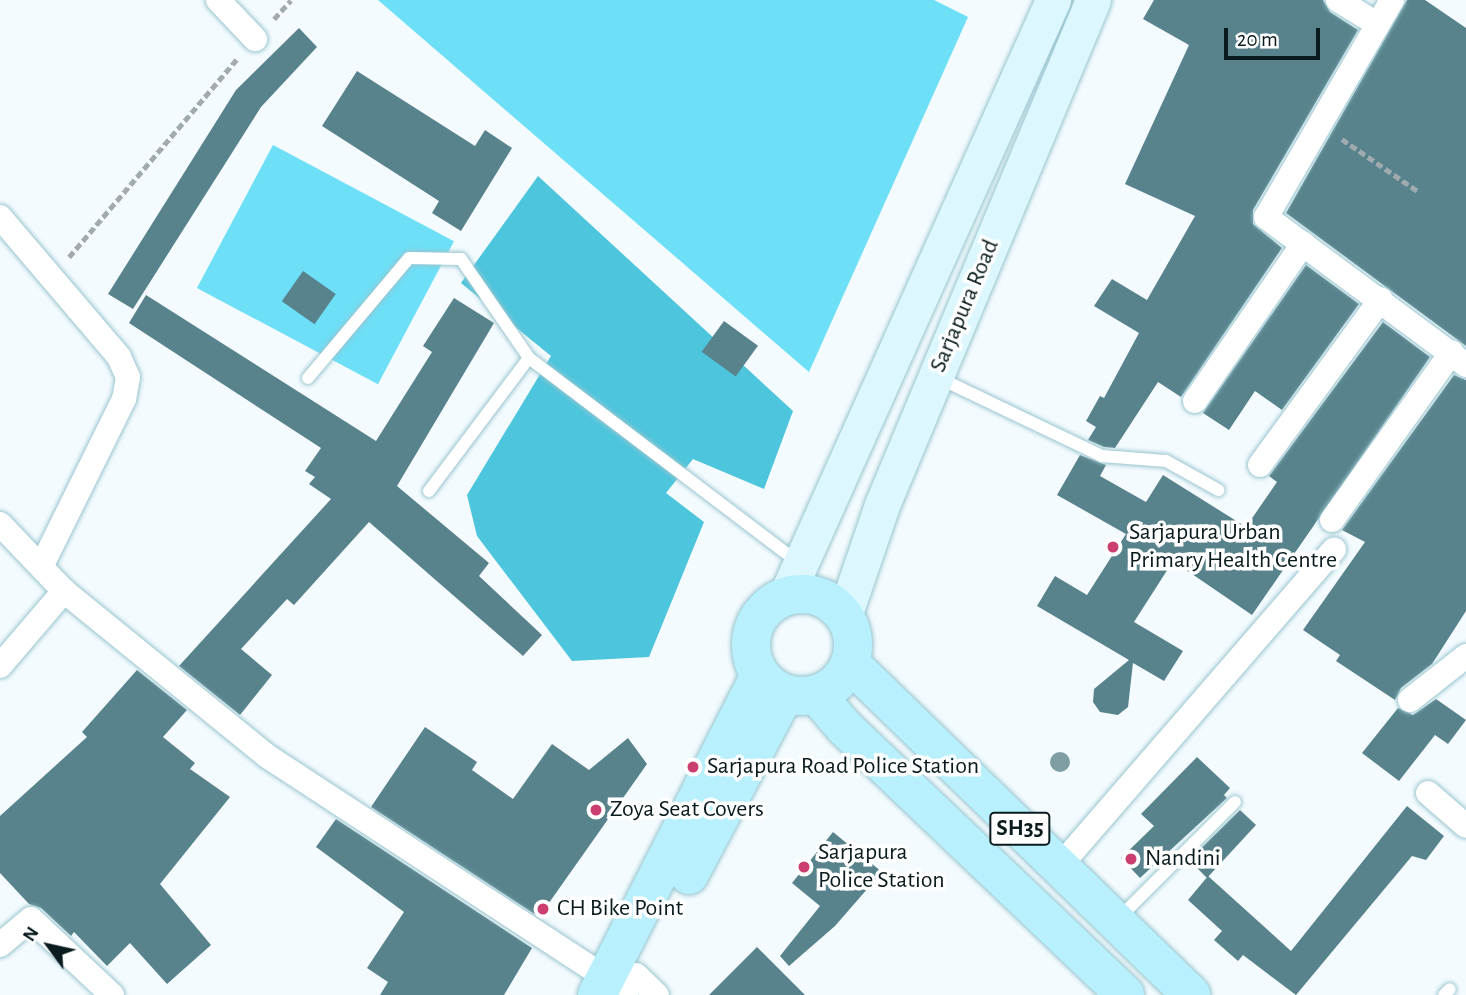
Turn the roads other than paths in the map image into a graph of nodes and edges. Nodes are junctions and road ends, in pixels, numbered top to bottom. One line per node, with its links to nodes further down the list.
1 (218, 0): 7 (street)
2 (1053, 0): 10 (main road, Sarjapura Road)
3 (1093, 0): 11 (main road, Sarjapura Road)
4 (1338, 0): 6 (street)
5 (1392, 0): 6 (street)
6 (1377, 24): 9 (street)
7 (255, 39)
8 (0, 217): 24 (street)
9 (1303, 244): 12 (street); 17 (street)
10 (934, 265): 11 (main road); 25 (main road, Sarjapura Road)
11 (976, 279): 15 (main road, Sarjapura Road)
12 (1381, 299): 14 (street); 18 (street)
13 (529, 358): 16 (lane); 20 (lane); 25 (lane)
14 (1459, 358): 21 (street)
15 (936, 376): 19 (lane); 27 (main road, Sarjapura Road)
16 (308, 378)
17 (1195, 401)
18 (1260, 465)
19 (1218, 489)
20 (429, 491)
21 (1332, 520)
22 (0, 524): 24 (street)
23 (1334, 549): 36 (street)
24 (41, 567): 26 (street)
25 (793, 580): 27 (main road); 31 (main road)
26 (64, 591): 30 (street); 39 (street)
27 (844, 616): 29 (main road)
28 (1466, 656): 32 (street)
29 (850, 663): 31 (main road); 36 (main road, SH35)
30 (0, 666)
31 (787, 688): 39 (main road); 41 (main road, SH35)
32 (1410, 700)
33 (1428, 793): 35 (street)
34 (1235, 802): 37 (lane)
35 (1466, 825)
36 (1059, 867): 37 (main road, SH35)
37 (1115, 921): 42 (main road, SH35)
38 (0, 945): 40 (street)
39 (625, 989)
40 (112, 995)
41 (1125, 995)
42 (1191, 995)

